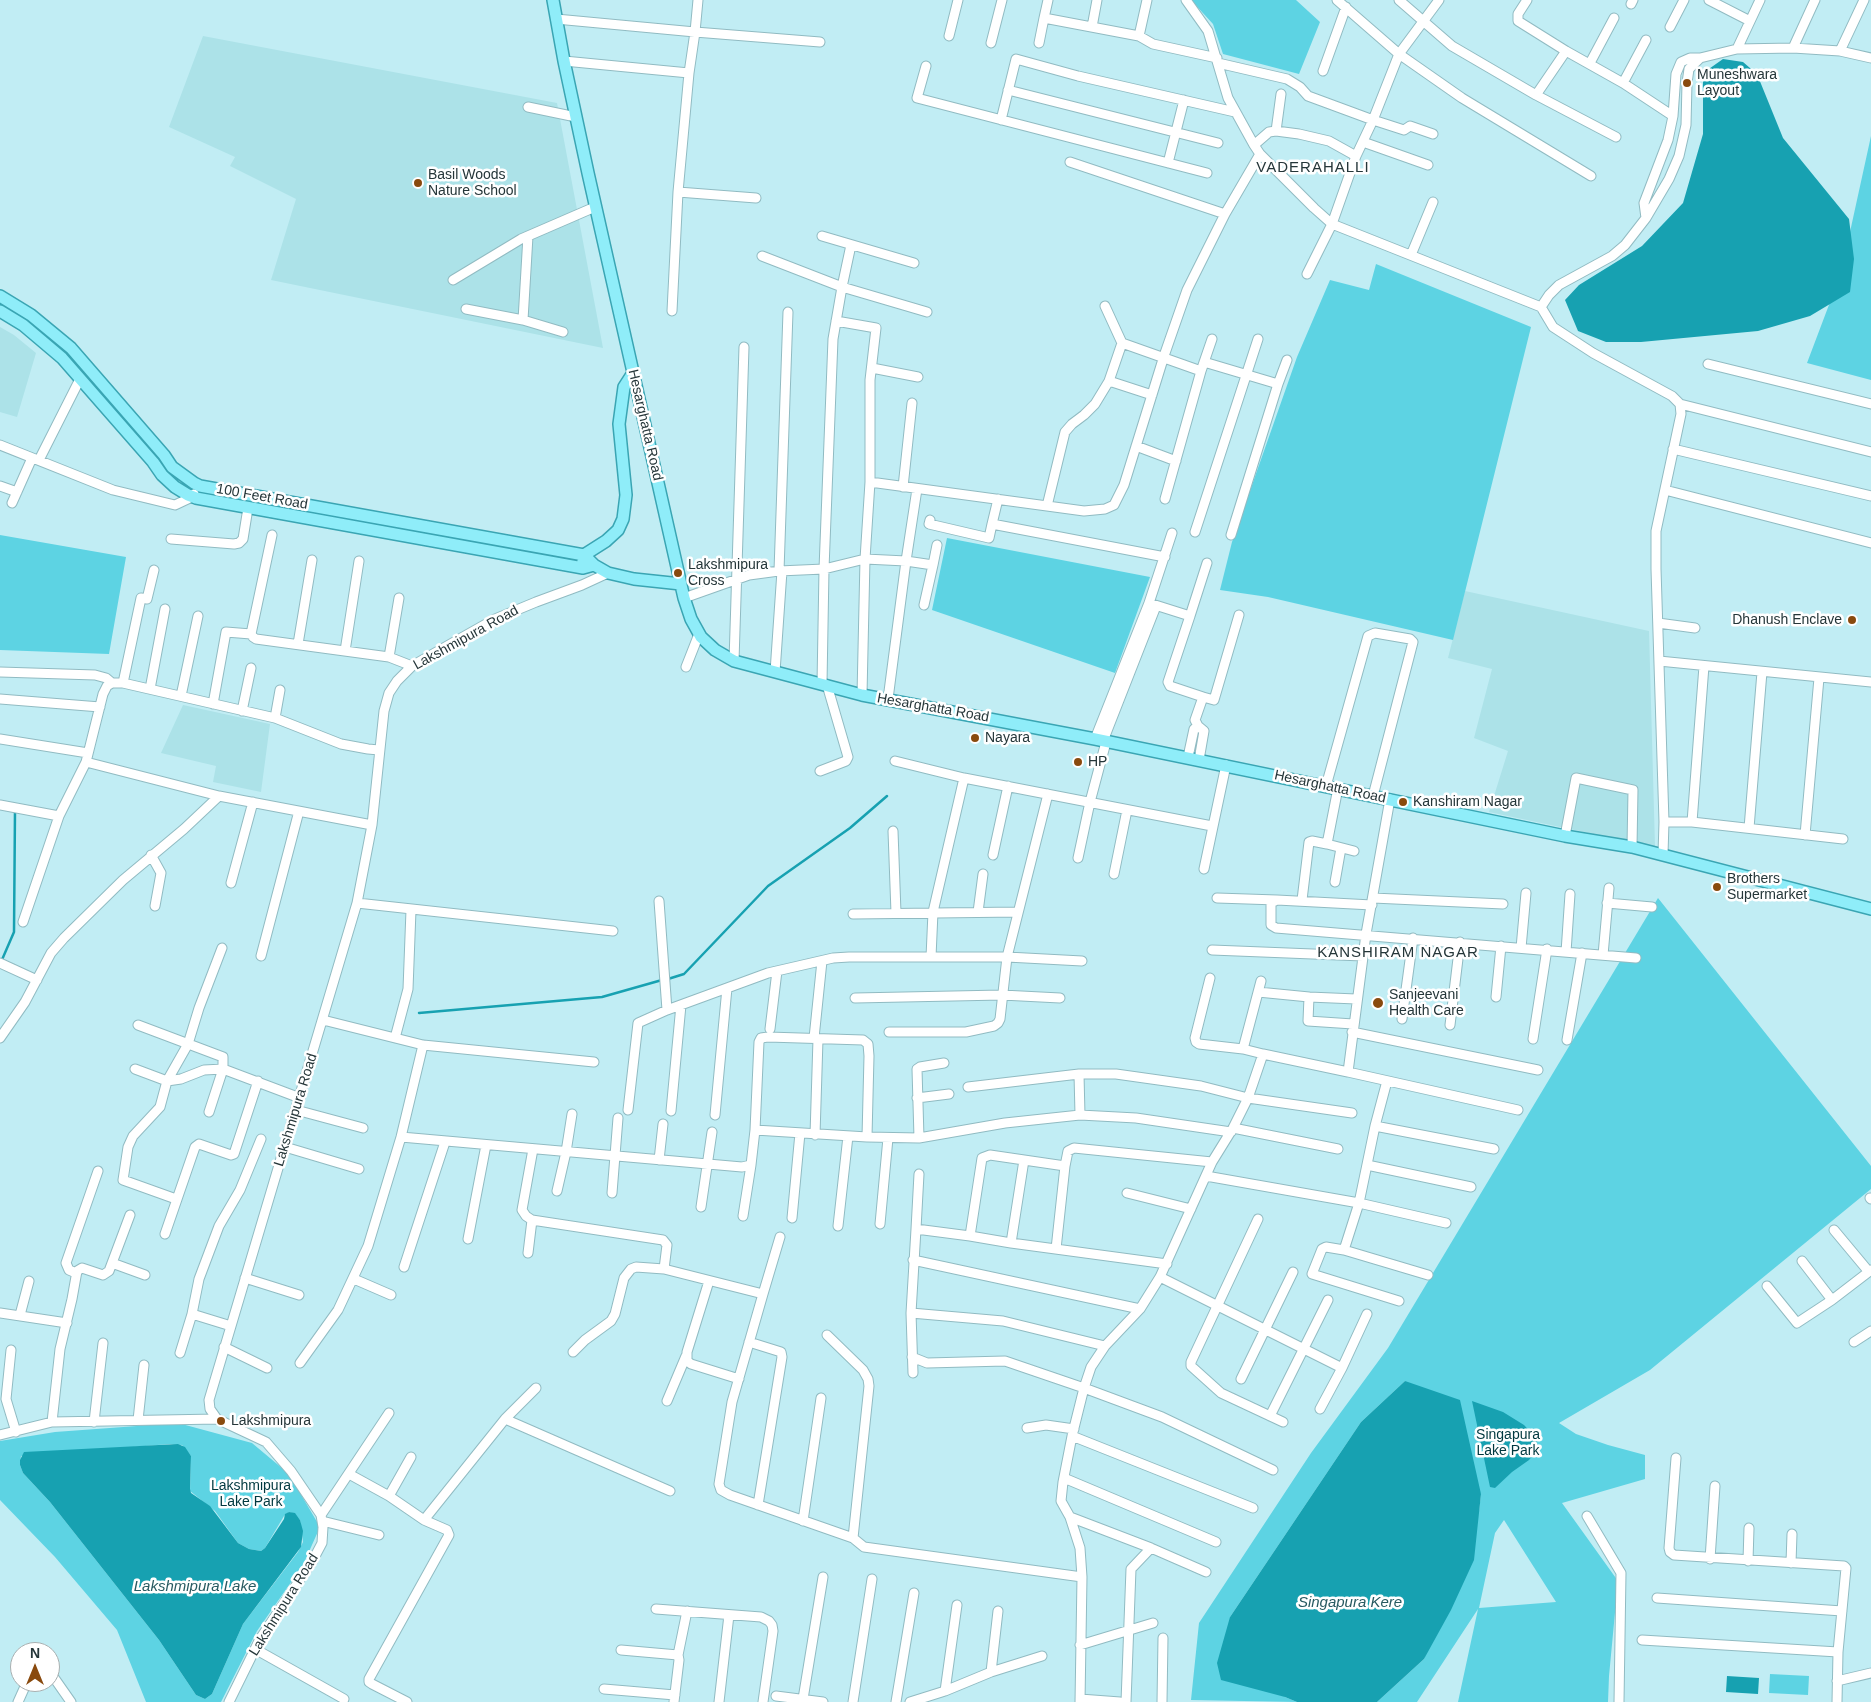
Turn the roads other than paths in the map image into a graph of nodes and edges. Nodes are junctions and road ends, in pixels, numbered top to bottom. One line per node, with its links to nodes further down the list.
1 (553, 0): 21 (main road, Hesarghatta Road)
2 (698, 0): 26 (street)
3 (958, 0): 27 (street)
4 (1002, 0): 31 (street)
5 (1048, 0): 19 (street)
6 (1097, 0): 24 (street)
7 (1147, 0): 28 (street)
8 (1184, 0): 40 (street)
9 (1337, 0): 18 (street)
10 (1399, 0): 22 (street)
11 (1439, 0): 22 (street)
12 (1527, 0): 35 (street)
13 (1684, 0): 25 (street)
14 (1709, 0): 23 (street)
15 (1760, 0): 23 (street)
16 (1815, 0): 33 (street)
17 (1864, 0): 36 (street)
18 (1346, 7): 37 (street); 44 (street)
19 (1044, 18): 24 (street); 32 (street)
20 (1614, 18): 42 (street)
21 (556, 19): 26 (street); 41 (main road, Hesarghatta Road)
22 (1423, 21): 37 (street); 49 (street)
23 (1750, 21): 34 (street)
24 (1092, 27): 28 (street)
25 (1670, 28)
26 (695, 32): 30 (street); 45 (street)
27 (949, 36)
28 (1139, 36): 40 (street)
29 (1646, 40): 46 (street)
30 (820, 42)
31 (991, 43)
32 (1039, 43)
33 (1793, 48): 34 (street); 36 (street)
34 (1736, 49): 38 (street)
35 (1566, 51): 42 (street); 49 (street)
36 (1840, 51): 39 (street)
37 (1399, 54): 56 (street); 70 (street)
38 (1700, 58): 53 (street); 76 (street)
39 (1871, 58)
40 (1218, 60): 52 (street); 56 (street)
41 (564, 61): 45 (street); 54 (main road, Hesarghatta Road)
42 (1590, 63): 46 (street)
43 (926, 66): 55 (street)
44 (1323, 71)
45 (689, 73): 71 (street)
46 (1622, 83): 53 (street)
47 (1008, 90): 50 (street); 55 (street); 58 (street)
48 (1281, 94): 57 (street)
49 (1536, 95): 60 (street)
50 (1184, 100): 52 (street); 58 (street)
51 (528, 107): 54 (street)
52 (1235, 112): 63 (street)
53 (1673, 116): 76 (street)
54 (576, 117): 74 (main road, Hesarghatta Road)
55 (1001, 120): 67 (street)
56 (1373, 120): 59 (street); 61 (street)
57 (1276, 131): 63 (street); 65 (street)
58 (1176, 132): 62 (street); 67 (street)
59 (1433, 134)
60 (1616, 137)
61 (1362, 142): 65 (street); 68 (street)
62 (1218, 144)
63 (1254, 145): 64 (street)
64 (1260, 154): 75 (street); 77 (street)
65 (1356, 156): 77 (street)
66 (1070, 162): 75 (street)
67 (1168, 162): 69 (street)
68 (1428, 166)
69 (1207, 172)
70 (1592, 176)
71 (678, 192): 72 (street); 92 (street)
72 (756, 198)
73 (1433, 202): 81 (street)
74 (595, 207): 78 (street); 107 (main road, Hesarghatta Road)
75 (1225, 214): 102 (street)
76 (1646, 218): 89 (street)
77 (1332, 224): 81 (street); 84 (street)
78 (528, 236): 85 (street); 95 (street)
79 (822, 236): 80 (street)
80 (851, 245): 83 (street); 86 (street)
81 (1410, 255): 89 (street)
82 (762, 256): 86 (street)
83 (914, 263)
84 (1307, 274)
85 (453, 280)
86 (842, 287): 94 (street); 96 (street)
87 (0, 296): 125 (main road, 100 Feet Road)
88 (1105, 306): 100 (street)
89 (1541, 307): 115 (street)
90 (466, 309): 95 (street)
91 (0, 311): 110 (main road, 100 Feet Road)
92 (672, 311)
93 (788, 312): 157 (street)
94 (927, 312)
95 (523, 320): 97 (street)
96 (836, 321): 106 (street); 156 (street)
97 (563, 332)
98 (1212, 338): 105 (street)
99 (1258, 338): 108 (street)
100 (1122, 343): 102 (street); 111 (street)
101 (744, 347): 159 (street)
102 (1164, 356): 105 (street); 113 (street)
103 (1287, 360): 112 (street)
104 (1708, 364): 116 (street)
105 (1203, 367): 108 (street); 122 (street)
106 (872, 368): 109 (street); 123 (street)
107 (633, 373): 146 (main road); 160 (main road, Hesarghatta Road)
108 (1246, 374): 112 (street); 139 (street)
109 (918, 377)
110 (80, 379): 121 (street); 131 (main road, 100 Feet Road)
111 (1109, 382): 113 (street); 135 (street)
112 (1278, 384): 142 (street)
113 (1152, 394): 118 (street)
114 (912, 403): 126 (street)
115 (1680, 404): 119 (street); 120 (street)
116 (1871, 404)
117 (0, 445): 121 (street)
118 (1136, 446): 122 (street); 135 (street)
119 (1673, 449): 128 (street); 130 (street)
120 (1871, 452)
121 (36, 459): 129 (street); 131 (street)
122 (1176, 461): 133 (street)
123 (870, 482): 126 (street); 148 (street)
124 (0, 486): 129 (street)
125 (200, 486): 131 (street); 146 (main road, 100 Feet Road)
126 (903, 487): 127 (street)
127 (917, 489): 132 (street); 151 (street)
128 (1665, 490): 144 (street); 169 (street)
129 (16, 492): 134 (street)
130 (1871, 496)
131 (192, 497): 136 (main road, 100 Feet Road)
132 (998, 499): 135 (street); 138 (street)
133 (1165, 499)
134 (12, 503)
135 (1047, 506)
136 (248, 508): 143 (street); 154 (main road, 100 Feet Road)
137 (930, 520): 138 (street)
138 (992, 524): 147 (street)
139 (1195, 532)
140 (1172, 533): 147 (street)
141 (272, 535): 171 (street)
142 (1231, 535)
143 (171, 539)
144 (1871, 544)
145 (937, 545): 153 (street)
146 (584, 555): 154 (main road, 100 Feet Road)
147 (1165, 557): 164 (street)
148 (865, 559): 151 (street); 156 (street); 192 (street)
149 (312, 560): 173 (street)
150 (359, 561): 174 (street)
151 (906, 561): 153 (street); 196 (street)
152 (1207, 563): 168 (street)
153 (933, 565): 163 (street)
154 (588, 567): 158 (main road, 100 Feet Road)
155 (154, 570): 188 (street)
156 (824, 570): 157 (street); 189 (street)
157 (780, 571): 159 (street); 183 (street)
158 (608, 573): 160 (main road, 100 Feet Road); 178 (street, Lakshmipura Road)
159 (736, 579): 162 (street); 176 (street)
160 (680, 584): 162 (main road, Hesarghatta Road)
161 (399, 598): 175 (street)
162 (684, 598): 172 (main road, Hesarghatta Road)
163 (924, 605)
164 (1153, 605): 168 (street); 202 (street)
165 (165, 609): 190 (street)
166 (1239, 615): 194 (street)
167 (198, 616): 193 (street)
168 (1190, 616): 194 (street)
169 (1658, 623): 170 (street); 177 (street)
170 (1695, 628)
171 (251, 634): 173 (street); 197 (street)
172 (699, 634): 176 (main road, Hesarghatta Road); 180 (street)
173 (298, 644): 174 (street)
174 (345, 651): 175 (street)
175 (389, 657): 178 (street)
176 (734, 661): 183 (main road, Hesarghatta Road)
177 (1659, 661): 179 (street); 223 (street)
178 (412, 666): 203 (street, Lakshmipura Road)
179 (1704, 666): 184 (street); 224 (street)
180 (686, 667)
181 (251, 668): 199 (street)
182 (0, 672): 187 (street)
183 (775, 672): 189 (main road, Hesarghatta Road)
184 (1762, 672): 185 (street); 227 (street)
185 (1819, 678): 186 (street); 229 (street)
186 (1871, 682)
187 (112, 683): 188 (street); 198 (street)
188 (123, 683): 190 (street)
189 (824, 684): 192 (main road, Hesarghatta Road); 208 (street)
190 (150, 689): 193 (street)
191 (280, 690): 200 (street)
192 (862, 695): 196 (main road, Hesarghatta Road)
193 (182, 696): 197 (street)
194 (1202, 697): 205 (street)
195 (0, 699): 198 (street)
196 (888, 699): 202 (main road, Hesarghatta Road)
197 (213, 704): 199 (street)
198 (100, 707): 204 (street)
199 (242, 711): 200 (street)
200 (276, 718): 203 (street)
201 (0, 739): 204 (street)
202 (1101, 740): 205 (main road, Hesarghatta Road); 218 (street)
203 (379, 750): 225 (street, Lakshmipura Road)
204 (87, 757): 214 (street); 222 (street)
205 (1194, 758): 207 (main road, Hesarghatta Road)
206 (895, 761): 209 (street)
207 (1226, 765): 211 (main road, Hesarghatta Road); 226 (street)
208 (820, 770)
209 (964, 778): 210 (street); 260 (street)
210 (1008, 786): 213 (street); 238 (street)
211 (1326, 786): 212 (main road, Hesarghatta Road); 215 (street)
212 (1338, 788): 215 (main road, Hesarghatta Road); 232 (street)
213 (1048, 794): 218 (street); 262 (street)
214 (219, 796): 217 (street); 237 (street)
215 (1373, 796): 216 (main road, Hesarghatta Road)
216 (1390, 799): 230 (main road, Hesarghatta Road); 252 (street)
217 (253, 802): 221 (street); 244 (street)
218 (1090, 802): 220 (street); 239 (street)
219 (0, 806): 222 (street)
220 (1127, 810): 226 (street); 242 (street)
221 (300, 812): 225 (street); 278 (street)
222 (59, 816): 265 (street)
223 (1664, 822): 224 (street); 236 (street)
224 (1692, 822): 227 (street)
225 (372, 825): 253 (street, Lakshmipura Road)
226 (1212, 826): 240 (street)
227 (1749, 828): 229 (street)
228 (893, 830): 263 (street)
229 (1805, 835): 231 (street)
230 (1565, 836): 233 (main road, Hesarghatta Road); 233 (street)
231 (1843, 839)
232 (1327, 844): 234 (street); 250 (street)
233 (1632, 847): 236 (main road, Hesarghatta Road)
234 (1341, 848): 235 (street); 243 (street)
235 (1354, 851)
236 (1663, 854): 258 (main road, Hesarghatta Road)
237 (151, 855): 256 (street); 288 (street)
238 (993, 855)
239 (1078, 858)
240 (1204, 869)
241 (983, 874): 261 (street)
242 (1114, 874)
243 (1335, 882)
244 (231, 883)
245 (1609, 888): 254 (street)
246 (1526, 893): 272 (street)
247 (1570, 894): 275 (street)
248 (1217, 898): 249 (street)
249 (1277, 900): 250 (street); 267 (street)
250 (1302, 900): 252 (street)
251 (659, 901): 299 (street)
252 (1372, 901): 255 (street); 267 (street)
253 (357, 903): 259 (street); 301 (street, Lakshmipura Road)
254 (1607, 903): 257 (street); 277 (street)
255 (1503, 904)
256 (155, 906)
257 (1652, 907)
258 (1871, 909)
259 (412, 910): 266 (street); 308 (street)
260 (933, 912): 261 (street); 263 (street); 280 (street)
261 (978, 912): 262 (street)
262 (1018, 912): 281 (street)
263 (896, 913): 264 (street)
264 (853, 914)
265 (24, 922)
266 (613, 931)
267 (1366, 934): 268 (street); 279 (street)
268 (1413, 938): 269 (street); 300 (street)
269 (1460, 942): 270 (street); 303 (street)
270 (1501, 946): 272 (street); 294 (street)
271 (222, 948): 312 (street)
272 (1521, 948): 274 (street)
273 (1212, 950): 279 (street)
274 (1547, 950): 275 (street); 310 (street)
275 (1566, 952): 276 (street)
276 (1582, 953): 277 (street); 311 (street)
277 (1603, 955): 282 (street)
278 (261, 956)
279 (1363, 956): 297 (street)
280 (931, 957): 281 (street); 283 (street)
281 (1007, 957): 284 (street); 292 (street)
282 (1636, 958)
283 (822, 961): 286 (street); 309 (street)
284 (1082, 962)
285 (0, 963): 288 (street)
286 (777, 971): 290 (street); 305 (street)
287 (1210, 978): 314 (street)
288 (37, 980): 307 (street)
289 (1261, 981): 291 (street)
290 (726, 988): 298 (street); 338 (street)
291 (1258, 992): 293 (street); 314 (street)
292 (1002, 995): 295 (street); 296 (street); 306 (street)
293 (1309, 997): 297 (street); 304 (street)
294 (1496, 997)
295 (855, 998)
296 (1060, 998)
297 (1356, 999): 304 (street)
298 (680, 1005): 299 (street); 334 (street)
299 (667, 1010): 332 (street)
300 (1402, 1019)
301 (323, 1020): 308 (street); 328 (street, Lakshmipura Road)
302 (138, 1025): 312 (street)
303 (1450, 1025)
304 (1352, 1028): 320 (street); 321 (street)
305 (770, 1029)
306 (889, 1032)
307 (0, 1038)
308 (395, 1038): 313 (street)
309 (816, 1039): 344 (street); 348 (street); 350 (street)
310 (1533, 1039)
311 (1567, 1040)
312 (188, 1044): 318 (street); 323 (street)
313 (423, 1045): 316 (street); 351 (street)
314 (1243, 1049): 315 (street)
315 (1263, 1054): 321 (street); 330 (street)
316 (594, 1062)
317 (944, 1063): 329 (street)
318 (223, 1068): 323 (street); 324 (street); 335 (street)
319 (136, 1069): 323 (street)
320 (1538, 1070)
321 (1348, 1072): 325 (street)
322 (1079, 1074): 326 (street); 330 (street); 339 (street)
323 (168, 1081): 378 (street)
324 (258, 1081): 328 (street); 378 (street)
325 (1386, 1081): 333 (street); 342 (street)
326 (968, 1087)
327 (949, 1094): 329 (street)
328 (300, 1098): 331 (street, Lakshmipura Road)
329 (917, 1098): 353 (street)
330 (1248, 1098): 336 (street); 345 (street)
331 (296, 1110): 343 (street); 357 (street, Lakshmipura Road)
332 (628, 1110)
333 (1518, 1110)
334 (671, 1111)
335 (210, 1112)
336 (1352, 1113)
337 (572, 1114): 361 (street)
338 (716, 1115)
339 (1080, 1115): 345 (street); 353 (street)
340 (618, 1118): 362 (street)
341 (663, 1124): 363 (street)
342 (1375, 1126): 360 (street); 368 (street)
343 (363, 1128)
344 (756, 1130): 347 (street); 367 (street)
345 (1232, 1130): 359 (street); 365 (street)
346 (712, 1132): 366 (street)
347 (800, 1133): 348 (street); 384 (street)
348 (815, 1134): 349 (street)
349 (848, 1136): 350 (street); 389 (street)
350 (867, 1137): 352 (street)
351 (401, 1138): 355 (street); 413 (street)
352 (888, 1138): 353 (street); 388 (street)
353 (919, 1138)
354 (261, 1139): 427 (street)
355 (445, 1142): 356 (street); 404 (street)
356 (486, 1145): 358 (street); 395 (street)
357 (285, 1147): 370 (street); 412 (street, Lakshmipura Road)
358 (533, 1149): 361 (street); 386 (street)
359 (1338, 1149)
360 (1494, 1149)
361 (566, 1152): 362 (street); 375 (street)
362 (615, 1156): 363 (street); 376 (street)
363 (659, 1160): 366 (street)
364 (1024, 1160): 369 (street); 393 (street); 396 (street)
365 (1212, 1162): 369 (street); 373 (street)
366 (707, 1164): 367 (street); 380 (street)
367 (751, 1165): 383 (street)
368 (1367, 1165): 374 (street); 379 (street)
369 (1065, 1166): 397 (street)
370 (359, 1169)
371 (98, 1171): 408 (street)
372 (919, 1174): 390 (street)
373 (1206, 1176): 379 (street); 381 (street)
374 (1471, 1187)
375 (557, 1191)
376 (612, 1193)
377 (1128, 1194): 381 (street)
378 (176, 1200): 392 (street)
379 (1359, 1203): 387 (street); 398 (street)
380 (701, 1207)
381 (1191, 1209): 403 (street)
382 (130, 1215): 402 (street)
383 (743, 1216)
384 (792, 1218)
385 (1258, 1219): 423 (street)
386 (532, 1220): 399 (street); 405 (street)
387 (1446, 1223)
388 (880, 1224)
389 (838, 1226)
390 (916, 1229): 393 (street); 400 (street)
391 (1834, 1230): 406 (street)
392 (165, 1234)
393 (970, 1236): 396 (street)
394 (780, 1237): 418 (street)
395 (468, 1238)
396 (1012, 1243): 397 (street)
397 (1056, 1249): 403 (street)
398 (1344, 1250): 410 (street); 422 (street)
399 (528, 1254)
400 (913, 1260): 424 (street); 426 (street)
401 (1802, 1261): 421 (street)
402 (112, 1262): 408 (street); 409 (street)
403 (1167, 1264): 411 (street)
404 (404, 1267)
405 (664, 1269): 415 (street); 442 (street)
406 (1870, 1271): 421 (street)
407 (1294, 1272): 432 (street)
408 (76, 1273): 430 (street)
409 (145, 1275)
410 (1428, 1275)
411 (1160, 1277): 423 (street); 424 (street)
412 (245, 1278): 419 (street); 431 (street, Lakshmipura Road)
413 (354, 1279): 417 (street); 446 (street)
414 (29, 1281): 429 (street)
415 (710, 1281): 418 (street); 444 (street)
416 (1767, 1286): 421 (street)
417 (391, 1294)
418 (763, 1294): 435 (street)
419 (300, 1295)
420 (1328, 1300): 440 (street)
421 (1832, 1300)
422 (1400, 1301)
423 (1218, 1306): 432 (street); 459 (street)
424 (1140, 1309): 438 (street)
425 (0, 1313): 429 (street)
426 (911, 1313): 438 (street); 445 (street)
427 (192, 1314): 431 (street); 443 (street)
428 (1367, 1314): 449 (street)
429 (20, 1315): 430 (street)
430 (67, 1323): 463 (street)
431 (231, 1326): 439 (street, Lakshmipura Road)
432 (1266, 1330): 440 (street); 452 (street)
433 (1871, 1331): 436 (street)
434 (827, 1335): 488 (street)
435 (749, 1342): 451 (street); 478 (street)
436 (1854, 1342)
437 (103, 1343): 464 (street)
438 (1105, 1346): 454 (street)
439 (224, 1347): 448 (street); 460 (street, Lakshmipura Road)
440 (1302, 1349): 449 (street); 459 (street)
441 (11, 1350): 467 (street)
442 (573, 1352)
443 (180, 1353)
444 (686, 1356): 451 (street); 456 (street)
445 (912, 1356): 450 (street); 454 (street)
446 (300, 1363)
447 (144, 1366): 462 (street)
448 (267, 1368)
449 (1342, 1368): 457 (street)
450 (912, 1373)
451 (739, 1378): 478 (street)
452 (1241, 1379)
453 (536, 1388): 461 (street)
454 (1084, 1388): 468 (street); 472 (street)
455 (821, 1398): 484 (street)
456 (668, 1401)
457 (1320, 1409)
458 (389, 1414): 473 (street)
459 (1270, 1416): 465 (street)
460 (217, 1419): 462 (street); 482 (street)
461 (506, 1419): 476 (street); 483 (street)
462 (138, 1420): 464 (street)
463 (52, 1422): 464 (street); 467 (street)
464 (94, 1422)
465 (1283, 1422)
466 (1027, 1428): 468 (street)
467 (16, 1432): 469 (street)
468 (1073, 1432): 474 (street); 479 (street)
469 (0, 1435)
470 (411, 1457): 477 (street)
471 (1676, 1458): 491 (street)
472 (1273, 1470)
473 (349, 1474): 477 (street); 482 (street)
474 (1064, 1478): 481 (street); 489 (street)
475 (1715, 1486): 491 (street)
476 (670, 1491)
477 (389, 1496): 483 (street)
478 (758, 1505): 484 (street)
479 (1252, 1508)
480 (1587, 1516): 539 (street)
481 (1070, 1517): 490 (street); 496 (street)
482 (321, 1518): 487 (street); 511 (street, Lakshmipura Road)
483 (424, 1520): 529 (street)
484 (803, 1521): 488 (street)
485 (1750, 1528): 492 (street)
486 (1792, 1534): 493 (street)
487 (379, 1535)
488 (853, 1538): 496 (street)
489 (1216, 1542)
490 (1151, 1548): 494 (street); 507 (street)
491 (1710, 1559): 492 (street)
492 (1748, 1560): 493 (street)
493 (1792, 1563): 504 (street)
494 (1206, 1572)
495 (823, 1577): 525 (street)
496 (1082, 1577): 510 (street)
497 (872, 1579): 533 (street)
498 (914, 1593): 534 (street)
499 (1657, 1598): 504 (street)
500 (956, 1605): 521 (street)
501 (656, 1609): 502 (street)
502 (687, 1611): 505 (street); 514 (street)
503 (998, 1611): 516 (street)
504 (1842, 1611): 513 (street)
505 (729, 1614): 530 (street); 531 (street)
506 (1153, 1623): 507 (street)
507 (1130, 1630): 510 (street); 537 (street)
508 (1163, 1638): 538 (street)
509 (1642, 1640): 513 (street)
510 (1080, 1645): 526 (street)
511 (255, 1649): 523 (street); 528 (street, Lakshmipura Road)
512 (621, 1650): 514 (street)
513 (1838, 1652): 518 (street)
514 (678, 1655): 524 (street)
515 (1042, 1656): 516 (street)
516 (991, 1672): 521 (street)
517 (1871, 1674): 518 (street)
518 (1837, 1681): 540 (street)
519 (60, 1686): 527 (street)
520 (604, 1689): 524 (street)
521 (945, 1691): 535 (street)
522 (776, 1696): 525 (street)
523 (344, 1698)
524 (674, 1699)
525 (803, 1699): 532 (street)
526 (1080, 1701): 536 (street)
527 (71, 1702)
528 (230, 1702)
529 (407, 1702)
530 (719, 1702)
531 (763, 1702)
532 (823, 1702)
533 (852, 1702)
534 (896, 1702)
535 (910, 1702)
536 (1120, 1702)
537 (1126, 1702)
538 (1162, 1702)
539 (1619, 1702)
540 (1837, 1702)

